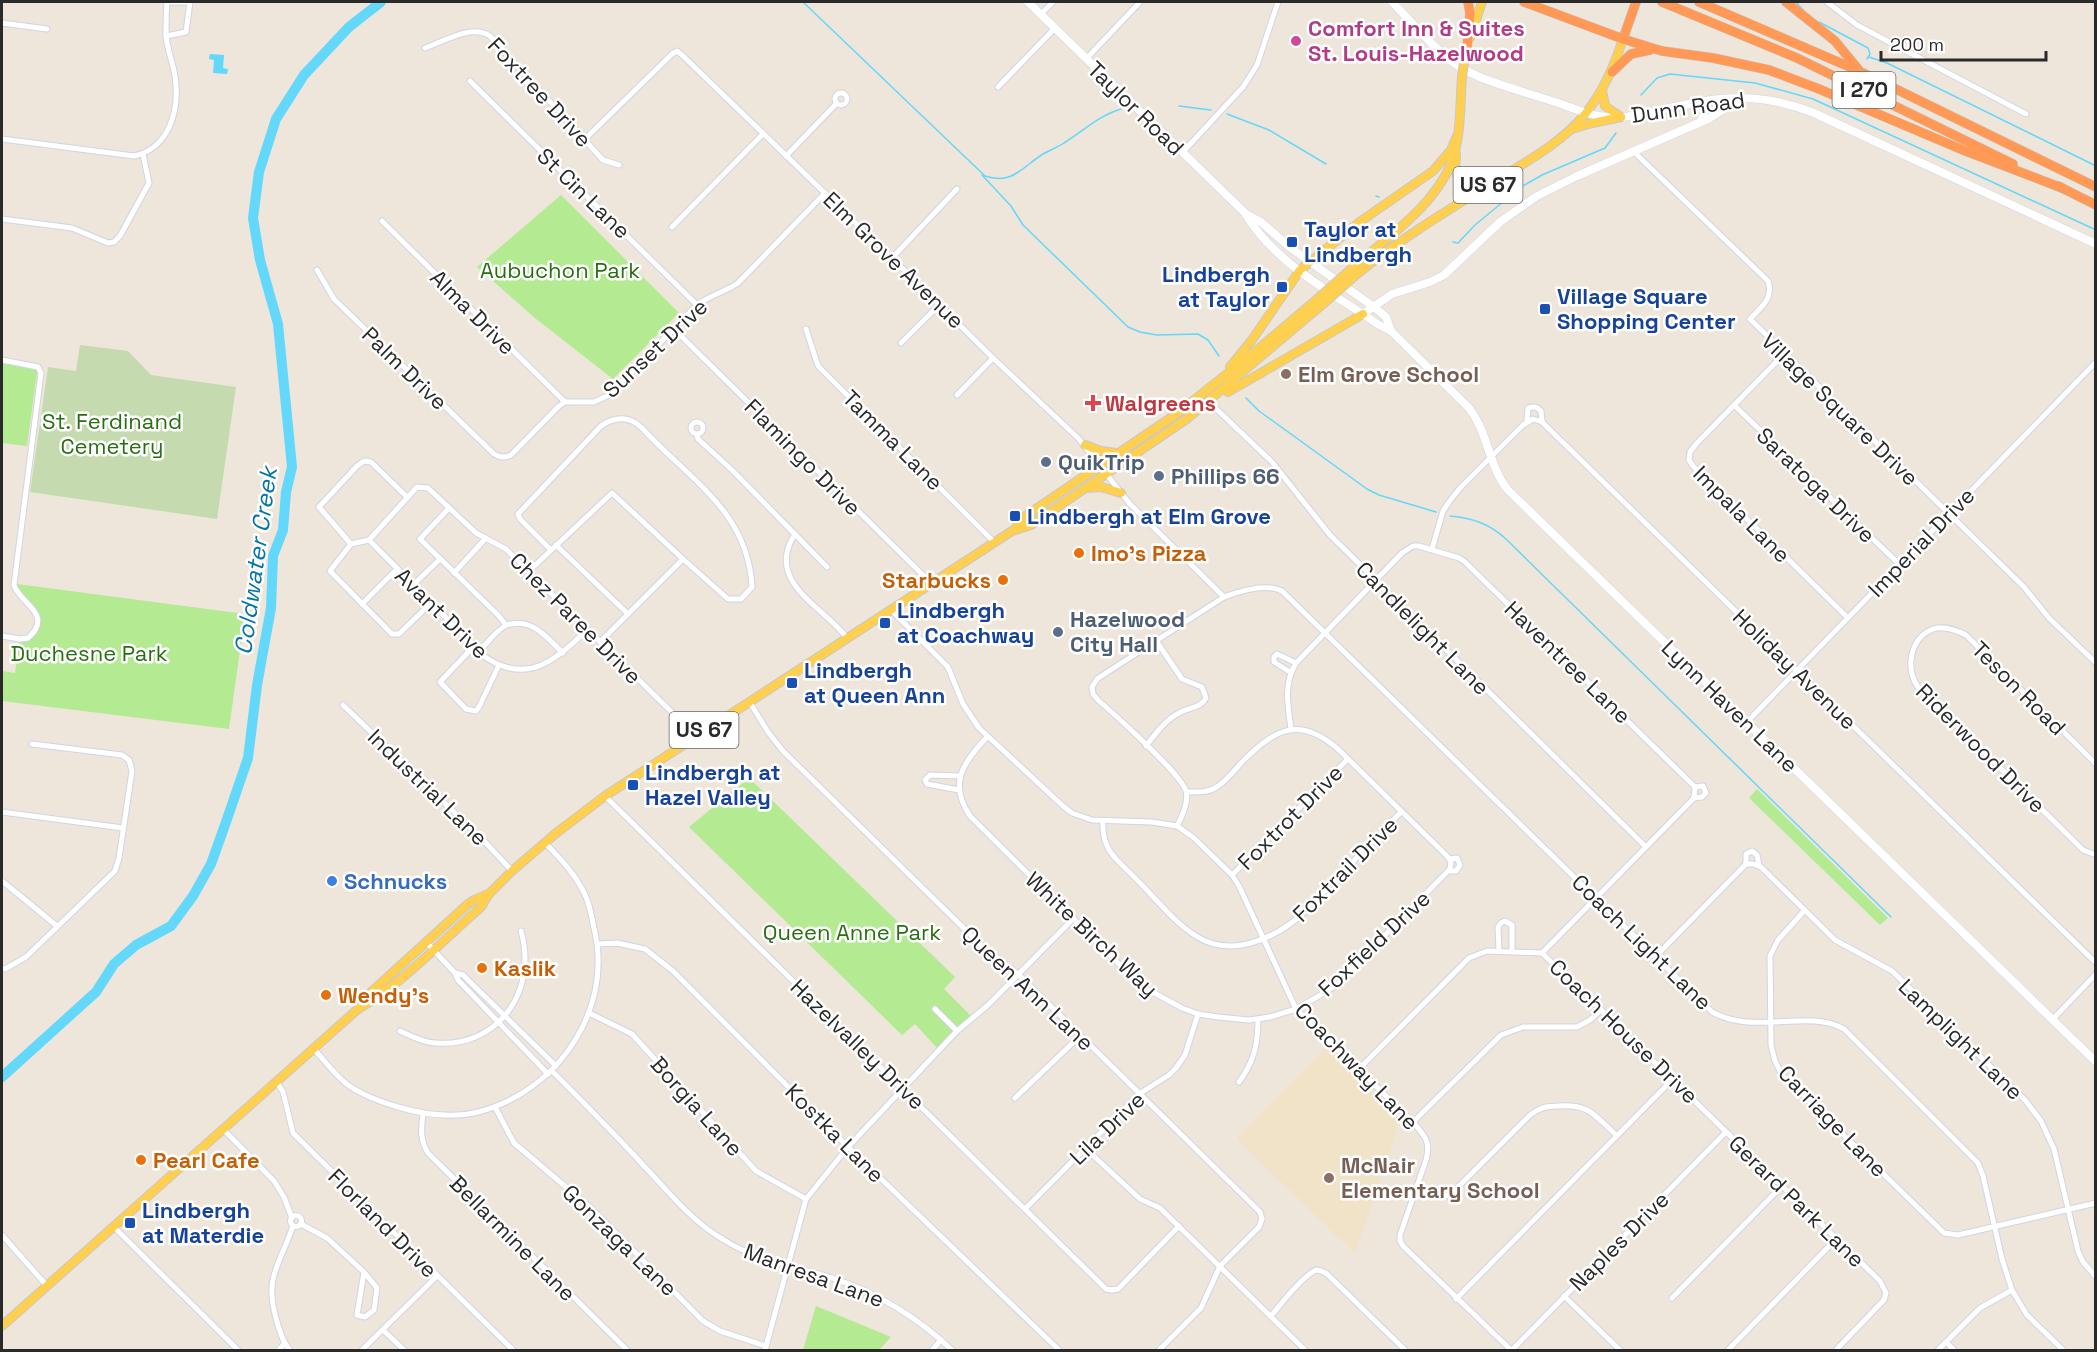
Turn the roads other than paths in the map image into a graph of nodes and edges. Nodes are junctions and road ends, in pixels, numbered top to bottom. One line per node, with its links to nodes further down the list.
1 (169, 2): 19 (street); 19 (street)
2 (1028, 2): 15 (street, Taylor Road)
3 (1053, 2): 15 (street)
4 (1140, 2): 25 (street)
5 (1278, 2): 46 (street)
6 (1392, 2): 35 (street, Dunn Road)
7 (1468, 2): 24 (highway)
8 (1482, 2): 24 (main road, US 67)
9 (1524, 2): 20 (highway)
10 (1662, 2): 52 (highway, I 270)
11 (1699, 2): 26 (highway, I 270)
12 (1786, 2): 26 (highway)
13 (1827, 2): 36 (street)
14 (1635, 5): 20 (highway, US 67)
15 (1041, 14): 17 (street, Taylor Road)
16 (2, 23): 18 (street)
17 (1055, 28): 25 (street, Taylor Road); 29 (street)
18 (47, 29)
19 (166, 36): 47 (street)
20 (1623, 39): 21 (highway); 27 (main road, US 67)
21 (1644, 45): 23 (highway); 27 (highway)
22 (425, 48): 44 (street, Foxtree Drive)
23 (1658, 50): 27 (highway); 52 (highway)
24 (1466, 51): 42 (main road, US 67, bridge)
25 (1086, 59): 46 (street, Taylor Road)
26 (1859, 71): 51 (highway, I 270)
27 (1612, 72): 30 (main road, US 67)
28 (470, 81): 70 (street, St Cin Lane)
29 (998, 87)
30 (1602, 89): 35 (main road, US 67); 37 (main road)
31 (1742, 98): 32 (street, Dunn Road); 38 (street); 60 (street, Dunn Road)
32 (1717, 100): 33 (street, Dunn Road); 38 (street)
33 (1692, 103): 37 (street, Dunn Road); 39 (street)
34 (837, 104): 48 (street)
35 (1586, 113): 37 (street, Dunn Road); 40 (main road, US 67)
36 (2026, 114)
37 (1621, 117): 40 (main road)
38 (1710, 118): 39 (street)
39 (1700, 122): 45 (street)
40 (1570, 130): 50 (main road, US 67)
41 (763, 134): 44 (street, Elm Grove Avenue); 48 (street, Elm Grove Avenue); 59 (street)
42 (1457, 136): 50 (main road); 62 (main road); 65 (main road, US 67)
43 (2, 139): 47 (street)
44 (585, 139): 49 (street, Foxtree Drive)
45 (1633, 151): 71 (street); 77 (street, Village Square Drive)
46 (1182, 153): 56 (street, Taylor Road)
47 (143, 154): 57 (street)
48 (786, 156): 54 (street, Elm Grove Avenue)
49 (619, 165)
50 (1493, 182): 65 (main road, US 67)
51 (2096, 187)
52 (2062, 188): 55 (highway, I 270)
53 (957, 189): 61 (street)
54 (825, 193): 61 (street, Elm Grove Avenue); 70 (street, Sunset Drive)
55 (2096, 205)
56 (1245, 213): 62 (street, Taylor Road); 64 (street, Taylor Road)
57 (2, 219)
58 (382, 221): 83 (street, Alma Drive)
59 (672, 227)
60 (2096, 244)
61 (892, 258): 69 (street, Elm Grove Avenue)
62 (1309, 261): 64 (main road); 66 (street, Taylor Road)
63 (317, 270): 83 (street, Palm Drive)
64 (1300, 270): 67 (street, Taylor Road); 81 (main road)
65 (1354, 272): 68 (main road, US 67, bridge)
66 (1342, 283): 71 (street, Lynn Haven Lane)
67 (1331, 292): 72 (street, Lynn Haven Lane)
68 (1319, 302): 81 (main road, US 67); 84 (main road, US 67)
69 (939, 304): 76 (street); 78 (street, Elm Grove Avenue)
70 (697, 305): 74 (street, Sunset Drive)
71 (1374, 308): 72 (street); 75 (street, Lynn Haven Lane)
72 (1363, 314): 75 (street, Lynn Haven Lane); 84 (main road)
73 (806, 329): 103 (street, Tamma Lane)
74 (675, 330): 83 (street, Sunset Drive); 115 (street, Flamingo Drive)
75 (1392, 331): 91 (street, Lynn Haven Lane)
76 (901, 343)
77 (1784, 354): 85 (street, Impala Lane); 98 (street, Village Square Drive)
78 (993, 358): 82 (street); 89 (street, Elm Grove Avenue)
79 (2, 360): 127 (street)
80 (2096, 362): 98 (street, Imperial Drive)
81 (1218, 382): 90 (main road, US 67)
82 (957, 395)
83 (565, 402)
84 (1209, 402): 93 (main road, US 67); 114 (street, Candlelight Lane)
85 (1734, 405): 109 (street, Saratoga Drive); 122 (street, Impala Lane)
86 (1527, 422): 87 (street); 87 (street, Holiday Avenue); 91 (street)
87 (1542, 422): 137 (street, Holiday Avenue)
88 (697, 434): 100 (street)
89 (1084, 445): 90 (main road); 92 (street, Elm Grove Avenue)
90 (1117, 453): 92 (main road, US 67)
91 (1492, 458): 106 (street); 141 (street, Lynn Haven Lane)
92 (1100, 464): 93 (street, Elm Grove Avenue); 99 (main road, US 67)
93 (1107, 473): 94 (main road, US 67); 95 (street, Elm Grove Avenue)
94 (1083, 489): 95 (main road); 99 (main road, US 67)
95 (1121, 493): 117 (street, Elm Grove Avenue)
96 (406, 496): 97 (street, Chez Paree Drive); 102 (street); 104 (street)
97 (449, 508): 101 (street, Chez Paree Drive); 107 (street)
98 (1948, 514): 109 (street, Imperial Drive); 135 (street, Village Square Drive)
99 (1012, 531): 103 (main road, US 67)
100 (795, 534): 110 (street); 128 (street)
101 (486, 538): 112 (street, Chez Paree Drive); 113 (street)
102 (369, 540): 104 (street); 111 (street, Avant Drive)
103 (995, 543): 115 (main road, US 67)
104 (351, 544): 119 (street)
105 (554, 548): 108 (street); 108 (street); 112 (street); 121 (street)
106 (1432, 549): 114 (street); 150 (street, Haventree Lane)
107 (440, 559): 113 (street); 116 (street)
108 (683, 559): 121 (street)
109 (1899, 564): 122 (street, Imperial Drive)
110 (827, 567)
111 (397, 569): 116 (street, Avant Drive); 119 (street)
112 (529, 571): 125 (street, Chez Paree Drive)
113 (454, 573): 123 (street)
114 (1376, 579): 126 (street); 161 (street, Candlelight Lane)
115 (932, 584): 120 (main road, US 67)
116 (413, 585): 118 (street, Avant Drive)
117 (1224, 597): 126 (street, Coach Light Lane); 130 (street)
118 (431, 603): 119 (street); 131 (street, Avant Drive)
119 (362, 604)
120 (891, 610): 128 (main road, US 67); 144 (street)
121 (628, 614): 129 (street)
122 (1847, 617): 137 (street, Imperial Drive)
123 (506, 625): 132 (street); 133 (street)
124 (1934, 628): 148 (street, Teson Road); 162 (street, Riderwood Drive)
125 (587, 630): 129 (street, Chez Paree Drive); 133 (street, Avant Drive)
126 (1325, 634): 134 (street); 169 (street, Coach Light Lane)
127 (2, 636)
128 (847, 638): 139 (main road, US 67)
129 (600, 642): 143 (street, Chez Paree Drive)
130 (1157, 642): 146 (street); 146 (street)
131 (474, 646): 132 (street, Avant Drive); 136 (street)
132 (479, 651): 136 (street, Avant Drive)
133 (562, 653): 136 (street, Avant Drive)
134 (1296, 663): 138 (street); 138 (street)
135 (2096, 663)
136 (499, 664)
137 (1796, 670): 141 (street, Imperial Drive); 182 (street, Holiday Avenue)
138 (1290, 672): 142 (street)
139 (749, 701): 143 (main road, US 67); 185 (street, Queen Ann Lane)
140 (343, 705): 165 (street, Industrial Lane)
141 (1747, 722): 195 (street, Lynn Haven Lane)
142 (1291, 729): 147 (street); 152 (street)
143 (696, 736): 153 (main road, US 67)
144 (987, 737): 149 (street, White Birch Way); 157 (street)
145 (32, 744): 159 (street)
146 (1146, 746): 152 (street)
147 (1348, 759): 156 (street); 166 (street, Foxtrot Drive)
148 (2096, 764)
149 (960, 776): 151 (street, White Birch Way); 151 (street)
150 (1695, 787): 154 (street); 154 (street)
151 (959, 790): 171 (street, White Birch Way)
152 (1187, 792): 158 (street)
153 (605, 796): 160 (main road, US 67); 208 (street, Hazelvalley Drive)
154 (1694, 798): 161 (street)
155 (2, 812): 159 (street)
156 (1401, 812): 174 (street, Foxtrail Drive); 189 (street, Foxfield Drive)
157 (1102, 821): 158 (street); 174 (street, Foxtrail Drive)
158 (1177, 826): 166 (street, Coachway Lane)
159 (123, 828): 172 (street)
160 (545, 843): 165 (main road, US 67); 176 (street)
161 (1645, 846): 169 (street)
162 (2096, 855)
163 (1746, 864): 164 (street); 164 (street, Lamplight Lane); 181 (street)
164 (1758, 866): 170 (street, Lamplight Lane)
165 (512, 872): 168 (main road, US 67)
166 (1232, 875): 174 (street, Coachway Lane)
167 (2, 880): 172 (street)
168 (489, 894): 175 (main road, US 67); 177 (main road, US 67)
169 (1595, 899): 180 (street); 181 (street, Coach Light Lane)
170 (1804, 911): 197 (street, Carriage Lane); 225 (street, Lamplight Lane)
171 (1073, 919): 185 (street); 192 (street, White Birch Way)
172 (57, 926): 183 (street)
173 (521, 931): 193 (street)
174 (1264, 939): 189 (street, Coachway Lane)
175 (426, 942): 177 (street, Manresa Lane); 187 (main road, US 67)
176 (598, 944): 191 (street); 218 (street, Kostka Lane)
177 (432, 950): 184 (street, Manresa Lane); 187 (main road, US 67)
178 (1499, 951): 179 (street); 179 (street); 204 (street)
179 (1512, 951): 180 (street)
180 (1542, 953): 190 (street, Coach House Drive)
181 (1655, 957): 197 (street, Coach Light Lane)
182 (2096, 963)
183 (2, 968)
184 (455, 973): 193 (street, Manresa Lane); 196 (street, Manresa Lane)
185 (1017, 974): 199 (street); 200 (street, Queen Ann Lane)
186 (2096, 974): 195 (street)
187 (358, 1009): 201 (main road, US 67)
188 (935, 1009): 199 (street)
189 (1296, 1009): 194 (street, White Birch Way); 204 (street, Coachway Lane)
190 (1601, 1010): 205 (street, Coach House Drive); 214 (street)
191 (589, 1013): 203 (street); 222 (street, Borgia Lane)
192 (1198, 1014): 194 (street, White Birch Way); 209 (street, Lila Drive)
193 (505, 1015): 196 (street); 203 (street, Manresa Lane)
194 (1258, 1019): 207 (street)
195 (2052, 1020): 202 (street, Lynn Haven Lane)
196 (497, 1023): 198 (street); 203 (street, Manresa Lane)
197 (1770, 1023): 233 (street, Coach Light Lane); 233 (street, Carriage Lane)
198 (400, 1031)
199 (957, 1031): 208 (street)
200 (1080, 1035): 209 (street, Queen Ann Lane); 210 (street)
201 (314, 1049): 206 (main road, US 67); 213 (street)
202 (2096, 1062)
203 (552, 1070): 211 (street); 236 (street, Manresa Lane)
204 (1358, 1070): 214 (street, Coachway Lane)
205 (1672, 1079): 212 (street, Coach House Drive); 217 (street)
206 (277, 1082): 215 (main road, US 67); 240 (street, Florland Drive)
207 (1239, 1083)
208 (903, 1089): 218 (street); 224 (street, Hazelvalley Drive)
209 (1139, 1094): 219 (street, Lila Drive); 228 (street, Queen Ann Lane)
210 (1015, 1098)
211 (495, 1107): 213 (street); 255 (street, Gonzaga Lane)
212 (1706, 1110): 216 (street, Gerard Park Lane)
213 (423, 1114): 262 (street, Bellarmine Lane)
214 (1413, 1122): 221 (street, Coachway Lane)
215 (223, 1129): 226 (street); 232 (main road, US 67)
216 (1726, 1132): 220 (street, Gerard Park Lane); 244 (street, Naples Drive)
217 (1616, 1135): 221 (street); 247 (street)
218 (848, 1147): 222 (street); 265 (street, Kostka Lane)
219 (1085, 1148): 224 (street, Lila Drive); 231 (street)
220 (1783, 1185): 235 (street, Gerard Park Lane); 246 (street)
221 (1416, 1190): 247 (street, Coachway Lane)
222 (806, 1199): 236 (street)
223 (2096, 1203): 225 (street, Carriage Lane)
224 (1025, 1209): 242 (street, Hazelvalley Drive)
225 (2070, 1210): 233 (street, Carriage Lane); 239 (street, Lamplight Lane)
226 (292, 1218): 229 (street); 230 (street)
227 (1270, 1218): 228 (street)
228 (1262, 1219): 237 (street)
229 (301, 1224): 230 (street); 238 (street)
230 (293, 1226): 253 (street)
231 (1179, 1226): 237 (street); 242 (street)
232 (114, 1227): 241 (main road, US 67); 256 (street)
233 (1995, 1227): 243 (street, Coach Light Lane)
234 (2, 1235): 241 (street)
235 (1836, 1239): 254 (street, Gerard Park Lane); 271 (street)
236 (787, 1265): 251 (street, Manresa Lane); 255 (street)
237 (1220, 1266): 248 (street); 266 (street)
238 (364, 1272): 238 (street)
239 (2096, 1276)
240 (436, 1277): 250 (street); 261 (street, Florland Drive)
241 (47, 1287): 249 (main road, US 67)
242 (1112, 1290): 245 (street)
243 (2012, 1290): 252 (street); 276 (street, Coach Light Lane)
244 (1564, 1296): 269 (street, Naples Drive); 270 (street)
245 (1113, 1297)
246 (1672, 1298)
247 (1456, 1299): 269 (street, Coachway Lane)
248 (1270, 1316): 267 (street); 268 (street)
249 (2, 1326)
250 (383, 1330): 259 (street); 260 (street)
251 (941, 1340): 263 (street); 264 (street, Manresa Lane)
252 (1946, 1342): 274 (street); 275 (street)
253 (285, 1343): 257 (street); 258 (street)
254 (1842, 1344): 272 (street); 273 (street)
255 (765, 1348)
256 (238, 1350)
257 (279, 1350)
258 (290, 1350)
259 (362, 1350)
260 (404, 1350)
261 (513, 1350)
262 (627, 1350)
263 (932, 1350)
264 (952, 1350)
265 (1059, 1350)
266 (1159, 1350)
267 (1305, 1350)
268 (1405, 1350)
269 (1511, 1350)
270 (1620, 1350)
271 (1728, 1350)
272 (1836, 1350)
273 (1848, 1350)
274 (1938, 1350)
275 (1954, 1350)
276 (2063, 1350)

